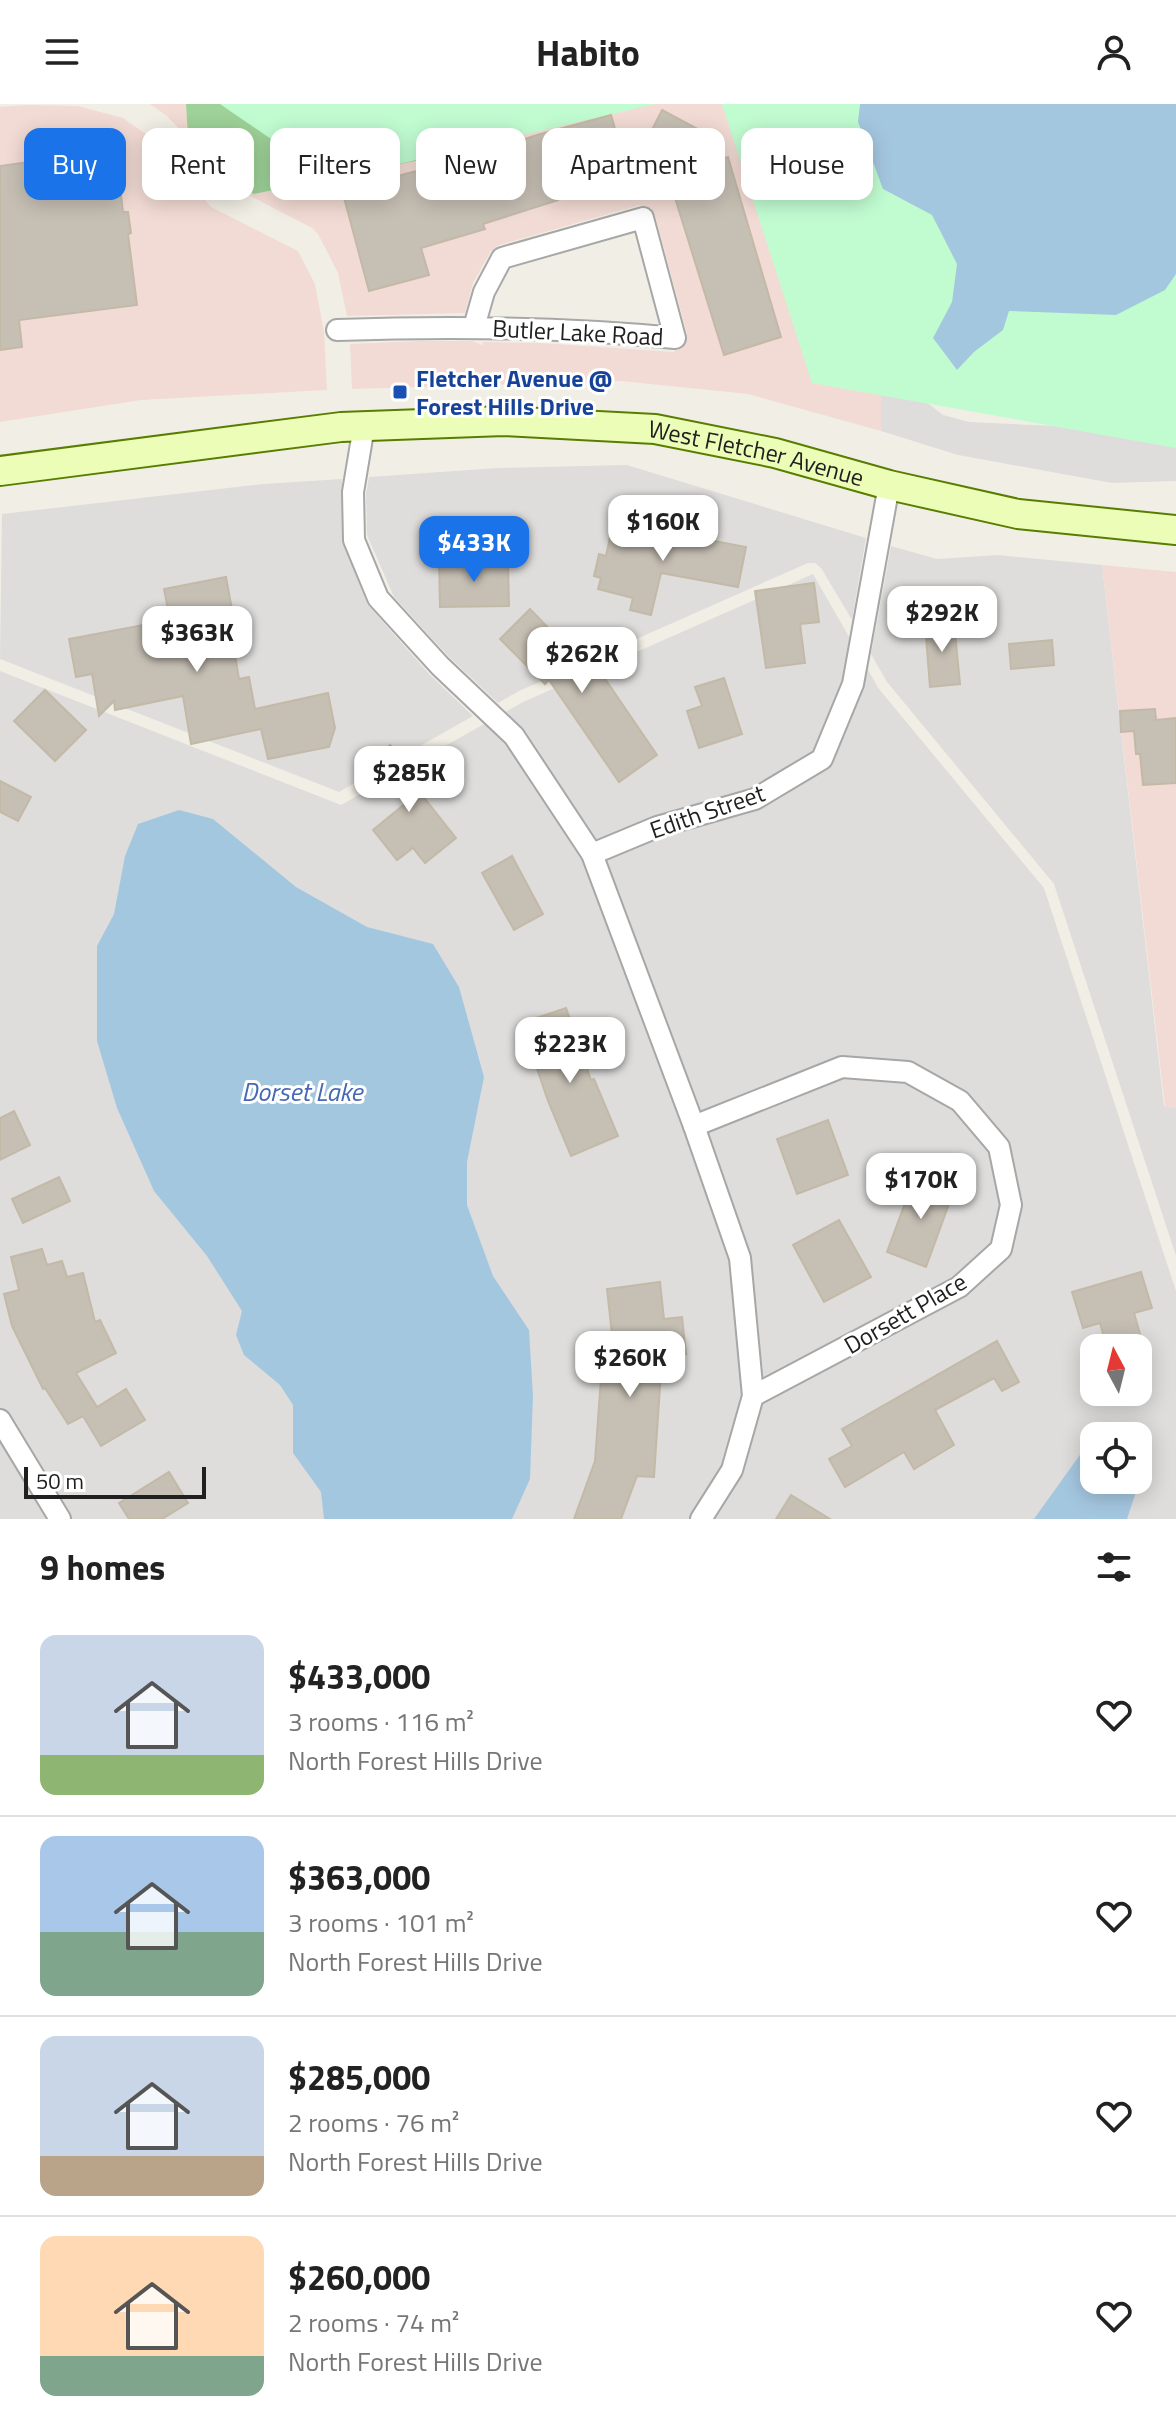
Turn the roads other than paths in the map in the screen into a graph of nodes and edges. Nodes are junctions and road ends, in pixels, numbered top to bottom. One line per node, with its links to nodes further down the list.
1 (474, 327): 1 (street, Butler Lake Road); 2 (street, Butler Lake Road)
2 (337, 330)
3 (364, 426): 4 (main road, West Fletcher Avenue); 5 (main road, West Fletcher Avenue); 7 (street)
4 (0, 471)
5 (889, 485): 6 (main road, West Fletcher Avenue); 7 (street, Edith Street)
6 (1176, 530)
7 (592, 854): 8 (street)
8 (694, 1126): 9 (street); 9 (street, Dorsett Place)
9 (753, 1396): 12 (street)
10 (0, 1420): 11 (street)
11 (60, 1519)
12 (701, 1519)

